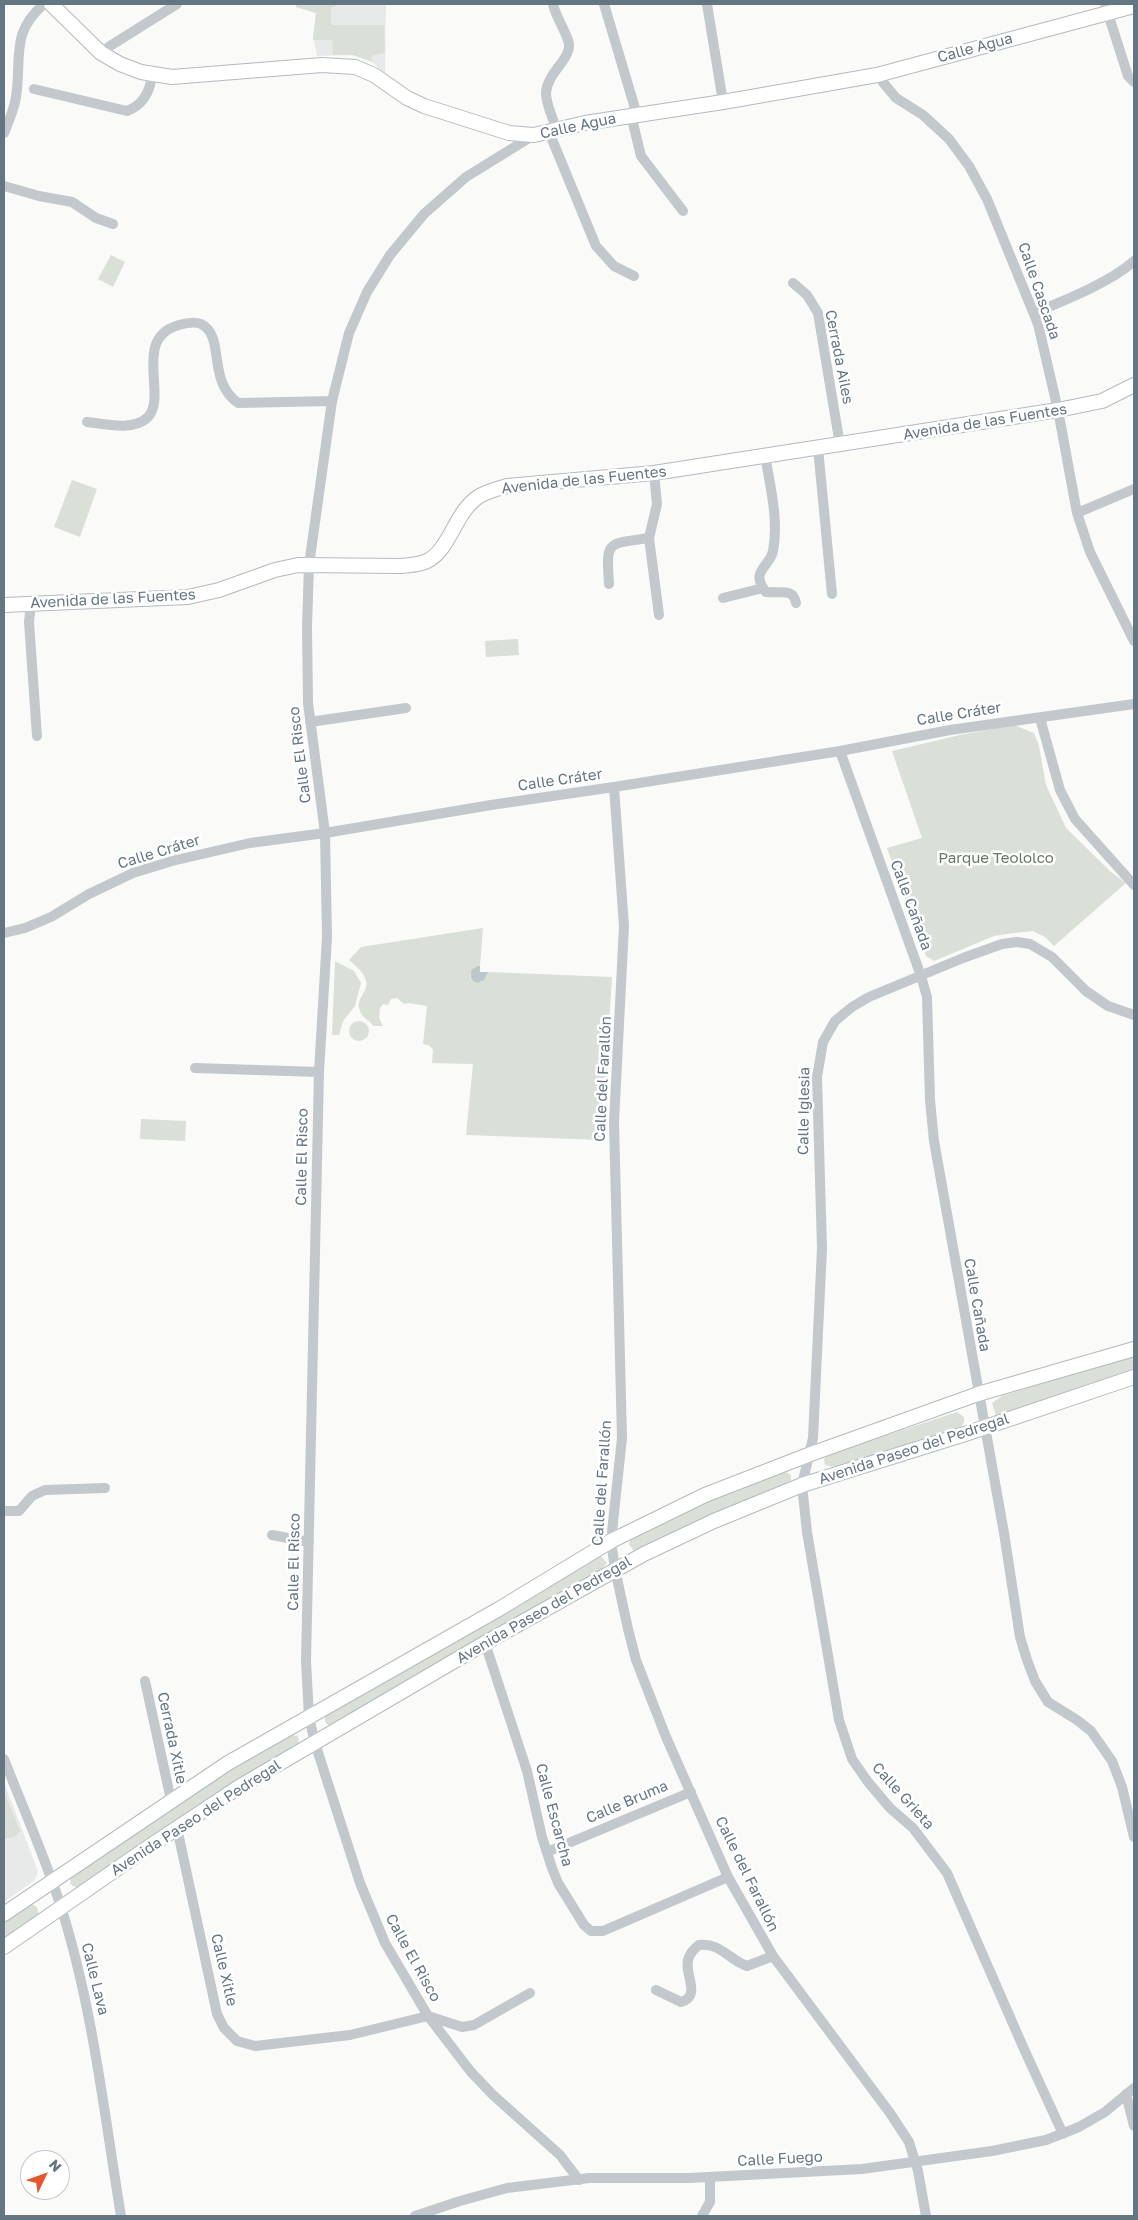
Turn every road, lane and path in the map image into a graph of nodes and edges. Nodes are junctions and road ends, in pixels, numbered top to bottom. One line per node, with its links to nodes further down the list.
1 (44, 4): 17 (street)
2 (51, 4): 9 (main road, Calle Agua)
3 (177, 4): 9 (street)
4 (553, 4): 16 (street)
5 (604, 4): 15 (street)
6 (707, 4): 14 (street)
7 (1134, 6): 8 (main road, Calle Agua)
8 (1107, 9): 11 (main road, Calle Agua); 12 (street)
9 (101, 53): 10 (main road, Calle Agua)
10 (152, 75): 13 (street); 18 (main road, Calle Agua)
11 (877, 75): 14 (main road, Calle Agua); 25 (street, Calle Cascada)
12 (1134, 82)
13 (34, 89)
14 (723, 102): 15 (main road, Calle Agua)
15 (634, 115): 16 (main road, Calle Agua); 20 (street)
16 (553, 131): 18 (main road, Calle Agua); 23 (street)
17 (4, 133)
18 (534, 135): 27 (street, Calle El Risco)
19 (4, 186): 21 (street)
20 (683, 211)
21 (114, 224)
22 (1134, 261): 25 (street)
23 (634, 276)
24 (793, 284): 30 (street, Cerrada Ailes)
25 (1034, 314): 28 (street, Calle Cascada)
26 (1134, 385): 28 (main road, Avenida de las Fuentes)
27 (332, 401): 29 (street); 37 (street, Calle El Risco)
28 (1058, 410): 30 (main road, Avenida de las Fuentes); 35 (street, Calle Cascada)
29 (87, 422)
30 (840, 445): 31 (main road, Avenida de las Fuentes)
31 (818, 448): 32 (main road, Avenida de las Fuentes); 40 (street)
32 (765, 456): 33 (main road, Avenida de las Fuentes); 39 (street)
33 (654, 473): 36 (street); 37 (main road, Avenida de las Fuentes)
34 (1134, 489): 35 (street)
35 (1077, 513): 46 (street, Calle Cascada)
36 (649, 538): 38 (street); 45 (street)
37 (309, 564): 42 (main road, Avenida de las Fuentes); 50 (street, Calle El Risco)
38 (609, 584)
39 (763, 588): 41 (street); 43 (street)
40 (832, 594)
41 (723, 598)
42 (31, 604): 44 (main road, Avenida de las Fuentes); 51 (street)
43 (796, 604)
44 (4, 605)
45 (659, 615)
46 (1134, 641)
47 (1134, 704): 49 (street, Calle Cráter)
48 (406, 708): 50 (street)
49 (1040, 718): 52 (street, Calle Cráter); 55 (street)
50 (310, 722): 54 (street, Calle El Risco)
51 (37, 736)
52 (840, 751): 53 (street, Calle Cráter); 57 (street, Calle Cañada)
53 (614, 788): 54 (street, Calle Cráter); 70 (street, Calle del Farallón)
54 (325, 833): 56 (street, Calle Cráter); 60 (street, Calle El Risco)
55 (1134, 885)
56 (4, 933)
57 (921, 976): 58 (street, Calle Iglesia); 63 (street, Calle Cañada); 65 (street, Calle Iglesia)
58 (1134, 1016)
59 (195, 1068): 60 (street)
60 (319, 1072): 71 (street, Calle El Risco)
61 (1134, 1348): 63 (main road, Avenida Paseo del Pedregal)
62 (1134, 1377): 64 (main road, Avenida Paseo del Pedregal)
63 (978, 1394): 64 (street, Calle Cañada); 65 (main road, Avenida Paseo del Pedregal)
64 (986, 1427): 66 (main road, Avenida Paseo del Pedregal); 81 (street, Calle Cañada)
65 (808, 1455): 66 (street, Calle Grieta); 70 (main road, Avenida Paseo del Pedregal)
66 (802, 1485): 72 (main road, Avenida Paseo del Pedregal); 94 (street, Calle Grieta)
67 (105, 1488): 68 (street)
68 (4, 1511)
69 (272, 1535): 71 (street)
70 (611, 1541): 72 (street, Calle del Farallón); 75 (main road, Avenida Paseo del Pedregal)
71 (309, 1542): 75 (street, Calle El Risco)
72 (615, 1569): 73 (main road, Avenida Paseo del Pedregal); 78 (street, Calle del Farallón)
73 (485, 1643): 76 (main road, Avenida Paseo del Pedregal); 82 (street, Calle Escarcha)
74 (145, 1681): 79 (street, Cerrada Xitle)
75 (310, 1717): 76 (street, Calle El Risco); 79 (main road, Avenida Paseo del Pedregal)
76 (315, 1743): 80 (main road, Avenida Paseo del Pedregal); 91 (street, Calle El Risco)
77 (4, 1759): 84 (street, Calle Lava)
78 (690, 1792): 82 (street, Calle Bruma); 83 (street, Calle del Farallón)
79 (171, 1800): 84 (main road, Avenida Paseo del Pedregal)
80 (177, 1828): 85 (main road, Avenida Paseo del Pedregal); 91 (street, Calle Xitle)
81 (1134, 1837)
82 (547, 1852): 83 (street, Calle Escarcha)
83 (728, 1877): 88 (street, Calle del Farallón)
84 (52, 1881): 85 (street, Calle Lava); 86 (main road, Avenida Paseo del Pedregal)
85 (61, 1908): 87 (main road, Avenida Paseo del Pedregal); 98 (street, Calle Lava)
86 (4, 1914)
87 (4, 1948)
88 (773, 1956): 89 (street); 95 (street, Calle del Farallón)
89 (656, 1990)
90 (530, 1993): 91 (street)
91 (428, 2016): 97 (street, Calle El Risco)
92 (1130, 2091): 93 (street); 94 (street, Calle Fuego)
93 (1134, 2126)
94 (1063, 2134): 95 (street, Calle Fuego)
95 (916, 2162): 96 (street, Calle Fuego); 101 (street, Calle del Farallón)
96 (710, 2178): 97 (street, Calle Fuego); 100 (street)
97 (579, 2180): 99 (street, Calle Fuego)
98 (121, 2216)
99 (415, 2216)
100 (702, 2216)
101 (926, 2216)

